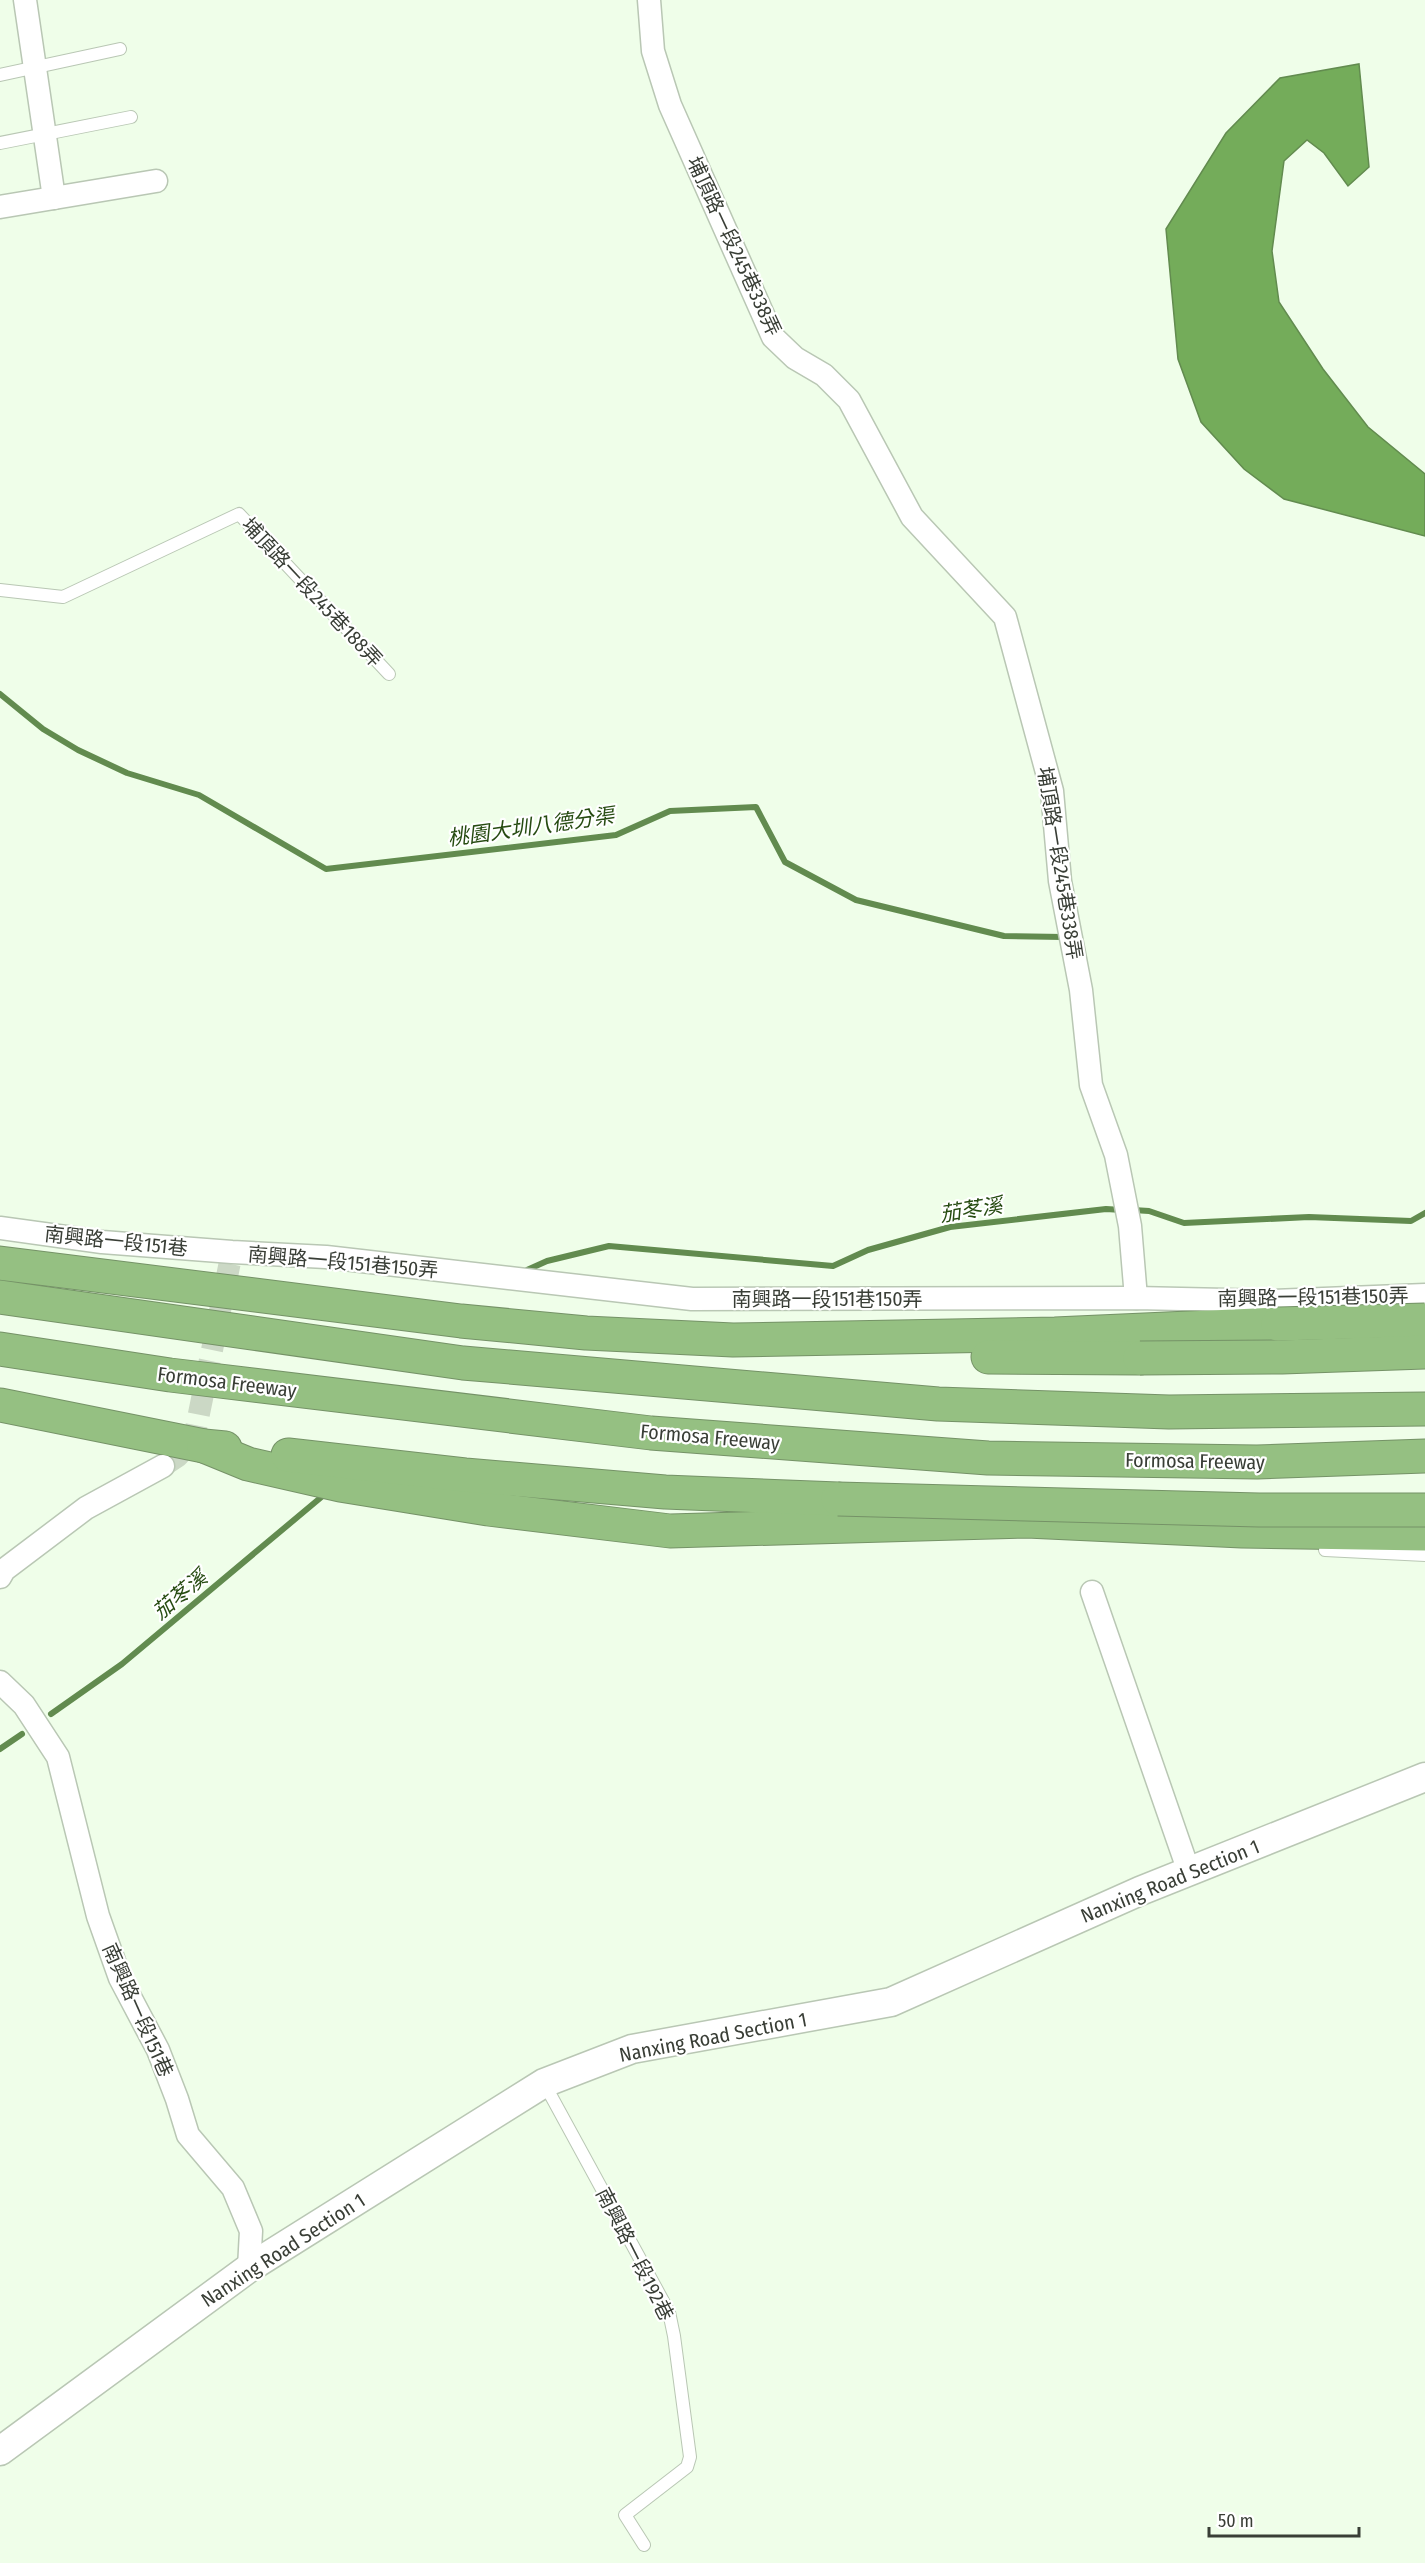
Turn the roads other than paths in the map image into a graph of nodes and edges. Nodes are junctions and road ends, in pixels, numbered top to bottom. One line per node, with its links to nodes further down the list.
1 (25, 0): 4 (street)
2 (649, 0): 19 (street, 埔頂路一段245巷338弄)
3 (120, 49): 4 (lane)
4 (36, 67): 5 (lane); 7 (street)
5 (0, 75)
6 (131, 117): 7 (lane)
7 (45, 134): 8 (lane); 10 (street)
8 (0, 143)
9 (156, 181): 10 (street)
10 (54, 198): 11 (street)
11 (0, 207)
12 (0, 590): 13 (lane, 埔頂路一段245巷188弄)
13 (389, 674)
14 (0, 1228): 15 (street, 南興路一段151巷)
15 (232, 1252): 19 (street, 南興路一段151巷150弄)
16 (0, 1263): 21 (highway)
17 (1425, 1295): 19 (street, 南興路一段151巷150弄)
18 (0, 1298): 25 (highway)
19 (1136, 1298)
20 (1425, 1320): 21 (highway, bridge)
21 (733, 1340): 23 (highway, bridge)
22 (0, 1349): 27 (highway, Formosa Freeway)
23 (1425, 1352)
24 (0, 1405): 26 (highway)
25 (1425, 1409)
26 (204, 1446): 29 (highway, bridge); 30 (highway)
27 (1425, 1456)
28 (163, 1466): 33 (street)
29 (1425, 1510)
30 (1425, 1534)
31 (1325, 1550): 32 (lane)
32 (1425, 1555)
33 (0, 1577)
34 (1092, 1592): 37 (street)
35 (0, 1682): 39 (street, 南興路一段151巷)
36 (1425, 1777): 37 (street, Nanxing Road Section 1)
37 (1189, 1872): 38 (street, Nanxing Road Section 1)
38 (544, 2083): 39 (street, Nanxing Road Section 1); 41 (lane, 南興路一段192巷)
39 (249, 2268): 40 (street, Nanxing Road Section 1)
40 (0, 2451)
41 (644, 2545)

